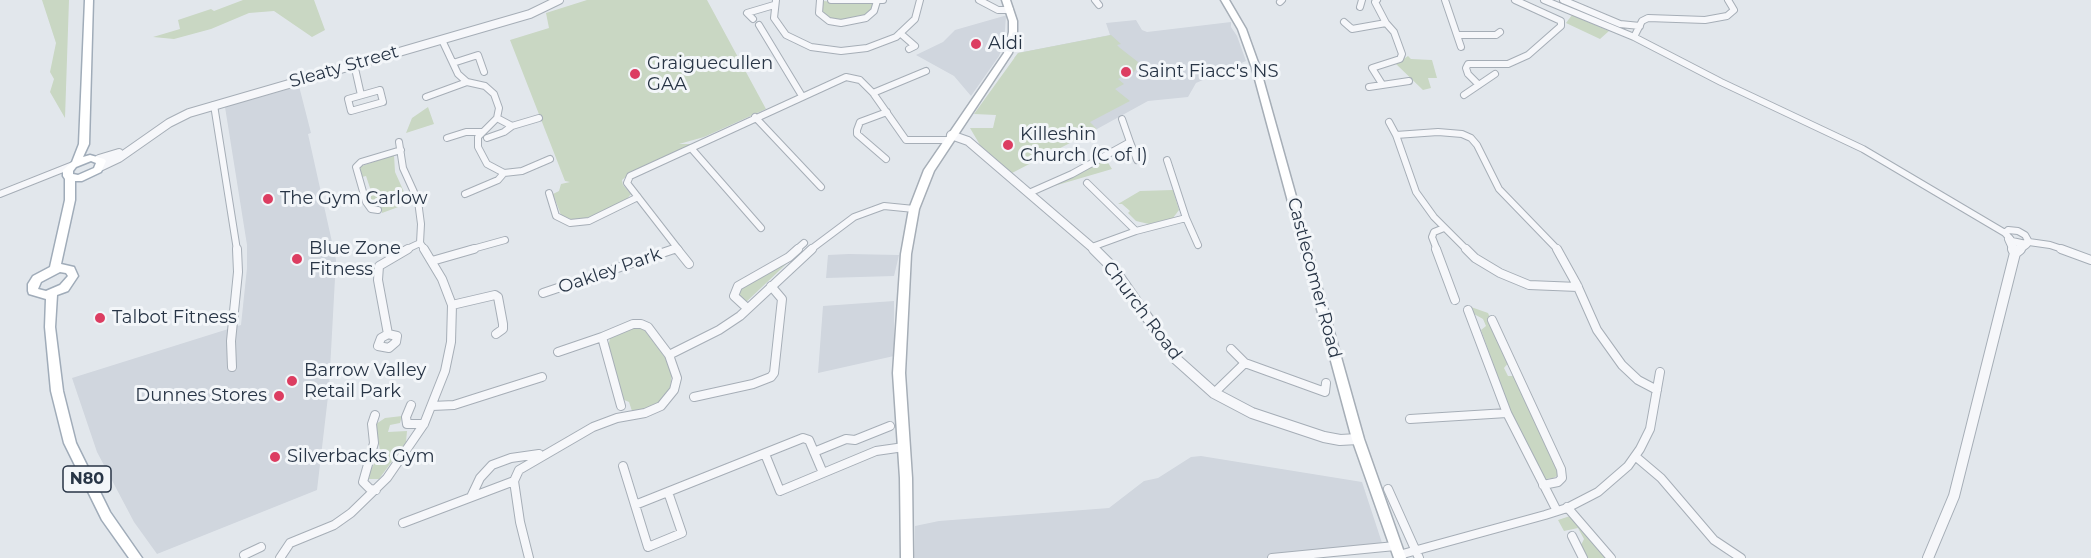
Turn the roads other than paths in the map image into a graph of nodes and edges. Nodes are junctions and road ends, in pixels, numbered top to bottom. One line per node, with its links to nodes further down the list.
1 (88, 0): 65 (main road)
2 (557, 0): 33 (street, Sleaty Street)
3 (820, 0): 18 (street)
4 (831, 0): 16 (street)
5 (883, 0): 18 (street)
6 (920, 0): 30 (street)
7 (979, 0): 20 (street)
8 (1225, 0): 135 (main road, Castlecomer Road)
9 (1362, 0): 21 (street)
10 (1376, 0): 26 (street)
11 (1445, 0): 31 (street)
12 (1515, 0): 24 (street)
13 (1544, 0): 22 (street)
14 (1563, 0): 28 (street)
15 (1728, 0): 28 (street)
16 (839, 1): 17 (street)
17 (854, 1): 18 (street)
18 (877, 1)
19 (775, 2): 23 (street); 30 (street)
20 (1008, 5): 61 (main road)
21 (1360, 8)
22 (1570, 11): 24 (street); 32 (street)
23 (753, 19)
24 (1561, 21): 44 (street)
25 (1344, 22): 26 (street)
26 (1386, 23): 43 (street)
27 (759, 26): 49 (street)
28 (1640, 26): 32 (street)
29 (1500, 32): 31 (street)
30 (900, 33): 35 (street)
31 (1456, 35): 34 (street)
32 (1634, 37): 91 (street)
33 (442, 40): 36 (street); 37 (street, Sleaty Street)
34 (1461, 47)
35 (909, 49)
36 (453, 63): 39 (street); 42 (street)
37 (354, 64): 47 (street); 51 (street, Sleaty Street)
38 (926, 71): 46 (street)
39 (484, 72)
40 (1495, 74): 44 (street)
41 (1408, 81): 43 (street)
42 (467, 82): 50 (street); 54 (street)
43 (1382, 84): 45 (street)
44 (1479, 85): 48 (street)
45 (1369, 87)
46 (873, 93): 49 (street, Oakley Park); 52 (street, Oakley Park)
47 (361, 95): 47 (street)
48 (1464, 95)
49 (802, 96): 53 (street, Oakley Park)
50 (426, 97)
51 (213, 105): 71 (street, Sleaty Street); 120 (street)
52 (887, 112): 61 (street, Oakley Park); 68 (street)
53 (755, 117): 66 (street, Oakley Park); 78 (street)
54 (497, 118): 58 (street); 59 (street)
55 (539, 118): 58 (street)
56 (1122, 119): 64 (street)
57 (1389, 122): 60 (street)
58 (512, 126): 63 (street)
59 (481, 132): 62 (street); 73 (street)
60 (1396, 135): 89 (street); 105 (street)
61 (950, 137): 80 (street, Church Road); 85 (main road)
62 (447, 138)
63 (487, 138)
64 (1130, 142): 69 (street); 80 (street)
65 (84, 144): 71 (main road); 72 (main road)
66 (691, 148): 83 (street, Oakley Park); 88 (street)
67 (550, 159): 73 (street)
68 (886, 159)
69 (1137, 160)
70 (1167, 160): 87 (street)
71 (96, 161): 72 (main road); 74 (main road)
72 (74, 164): 75 (main road); 76 (street)
73 (504, 173): 82 (street)
74 (89, 176): 75 (main road); 84 (main road)
75 (69, 177): 76 (street); 84 (main road)
76 (32, 181): 81 (street)
77 (1087, 183): 90 (street)
78 (821, 187)
79 (549, 193): 83 (street)
80 (1029, 193): 97 (street, Church Road)
81 (0, 194)
82 (465, 194)
83 (638, 197): 98 (street, Oakley Park)
84 (70, 200): 103 (main road)
85 (914, 209): 104 (street); 136 (main road)
86 (378, 210): 93 (street)
87 (1186, 218): 90 (street); 96 (street)
88 (761, 228)
89 (1444, 228): 105 (street); 108 (street)
90 (1136, 231): 97 (street)
91 (2007, 236): 95 (street); 95 (street); 99 (street)
92 (505, 240): 101 (street)
93 (420, 243): 101 (street); 113 (street)
94 (804, 243): 110 (street)
95 (2027, 243): 99 (street); 100 (street)
96 (1198, 245)
97 (1092, 247): 125 (street, Church Road)
98 (677, 248): 102 (street, Oakley Park); 106 (street, Oakley Park)
99 (2014, 253): 166 (street)
100 (2091, 260)
101 (432, 261): 109 (street)
102 (689, 264)
103 (54, 269): 107 (main road); 107 (main road)
104 (771, 286): 110 (street); 126 (street)
105 (1578, 287): 124 (street)
106 (543, 293)
107 (52, 294): 158 (main road, N80)
108 (1455, 300)
109 (452, 305): 114 (street); 128 (street)
110 (747, 308): 118 (street)
111 (1468, 310): 130 (street)
112 (1492, 320): 144 (street)
113 (388, 334)
114 (496, 334)
115 (602, 337): 117 (street); 118 (street); 129 (street)
116 (1231, 349): 119 (street)
117 (558, 352)
118 (669, 356): 137 (street)
119 (1245, 363): 123 (street); 125 (street)
120 (232, 367)
121 (1660, 372): 124 (street)
122 (542, 377): 128 (street)
123 (1326, 383)
124 (1657, 390): 140 (street)
125 (1214, 393): 135 (street, Church Road)
126 (694, 397)
127 (411, 405): 133 (street)
128 (432, 406): 133 (street)
129 (621, 406)
130 (1508, 413): 132 (street); 144 (street)
131 (375, 415): 146 (street)
132 (1410, 419)
133 (424, 424): 146 (street)
134 (890, 426): 138 (street)
135 (1358, 439): 155 (main road, Castlecomer Road)
136 (904, 447): 142 (street); 161 (main road)
137 (549, 451): 143 (street); 148 (street)
138 (814, 452): 139 (street); 142 (street)
139 (765, 454): 142 (street); 147 (street)
140 (1635, 456): 150 (street); 165 (street)
141 (623, 466): 149 (street)
142 (824, 473)
143 (514, 481): 148 (street); 160 (street)
144 (1543, 485): 151 (street)
145 (1388, 489): 156 (street)
146 (376, 490): 159 (street)
147 (668, 492): 149 (street); 149 (street)
148 (471, 497): 152 (street)
149 (635, 505)
150 (1567, 507): 151 (street); 164 (street)
151 (1557, 511): 156 (street)
152 (403, 523)
153 (1572, 536): 163 (street)
154 (261, 547): 157 (street)
155 (1398, 553): 156 (street); 162 (street)
156 (1418, 554)
157 (242, 557)
158 (136, 558)
159 (280, 558)
160 (530, 558)
161 (907, 558)
162 (1272, 558)
163 (1583, 558)
164 (1611, 558)
165 (1741, 558)
166 (1928, 558)

